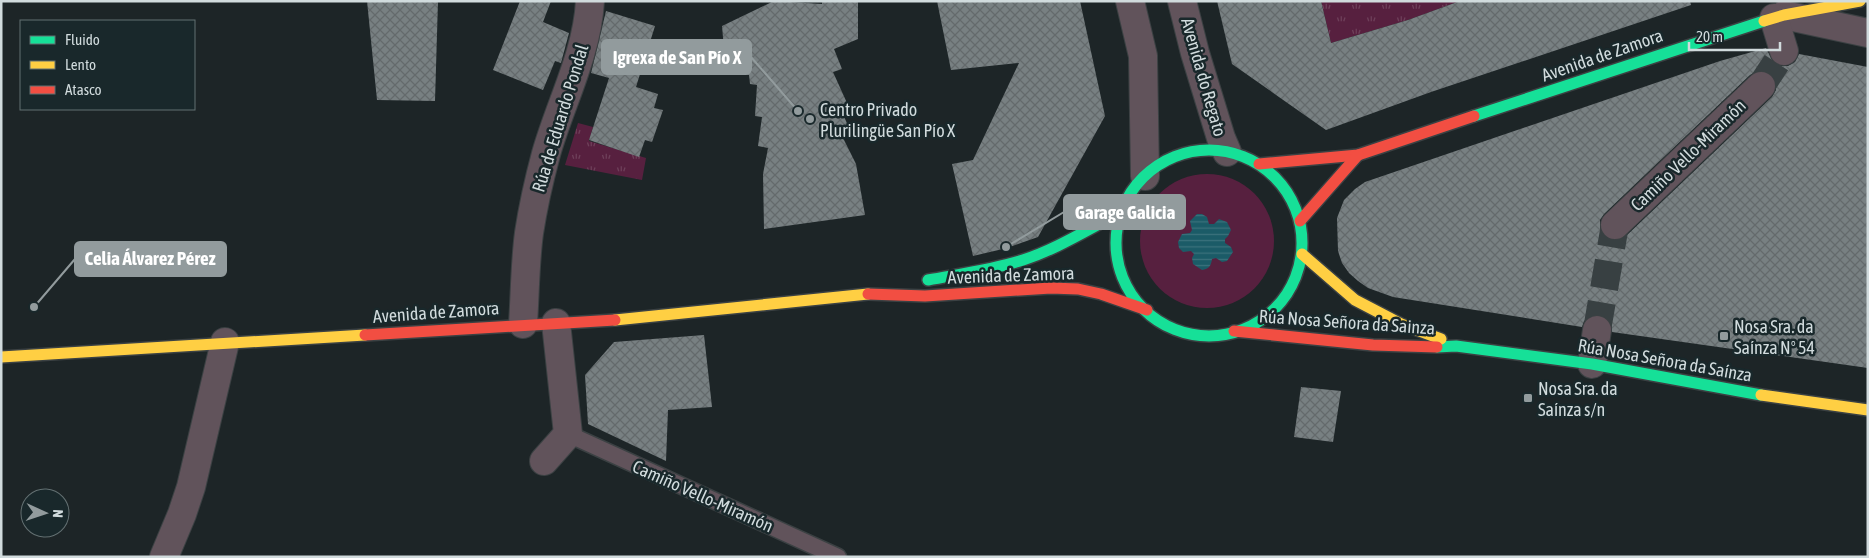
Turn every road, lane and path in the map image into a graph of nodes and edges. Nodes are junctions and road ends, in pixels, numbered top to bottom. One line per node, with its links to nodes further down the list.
1 (590, 1): 20 (street, Rúa de Eduardo Pondal)
2 (1130, 1): 12 (street)
3 (1182, 1): 9 (street, Avenida do Regato)
4 (1860, 1): 5 (street, Avenida de Zamora)
5 (1779, 16): 6 (street); 7 (street); 10 (street, Avenida de Zamora)
6 (1868, 33)
7 (1784, 52)
8 (1760, 86): 15 (street, Camiño Vello-Miramón)
9 (1227, 152): 11 (street); 12 (street)
10 (1358, 155): 11 (street, Avenida de Zamora); 14 (street)
11 (1259, 164): 14 (street)
12 (1145, 176): 13 (street)
13 (1120, 213): 17 (street, Avenida de Zamora); 18 (street)
14 (1300, 221): 16 (street)
15 (1615, 225)
16 (1302, 254): 22 (street); 24 (street, Rúa Nosa Señora da Sainza)
17 (873, 293): 18 (street, Avenida de Zamora); 19 (street, Avenida de Zamora)
18 (1147, 310): 22 (street)
19 (556, 322): 20 (street, Avenida de Zamora); 28 (street)
20 (522, 324): 23 (street, Avenida de Zamora)
21 (1597, 330): 26 (street)
22 (1234, 331): 24 (street, Rúa Nosa Señora da Sainza)
23 (225, 342): 25 (street, Avenida de Zamora); 30 (street)
24 (1456, 346): 26 (street, Rúa Nosa Señora da Saínza)
25 (1, 357)
26 (1592, 364): 27 (street, Rúa Nosa Señora da Saínza)
27 (1868, 410)
28 (568, 434): 29 (street); 31 (lane, Camiño Vello-Miramón)
29 (544, 461)
30 (164, 557)
31 (838, 557)

